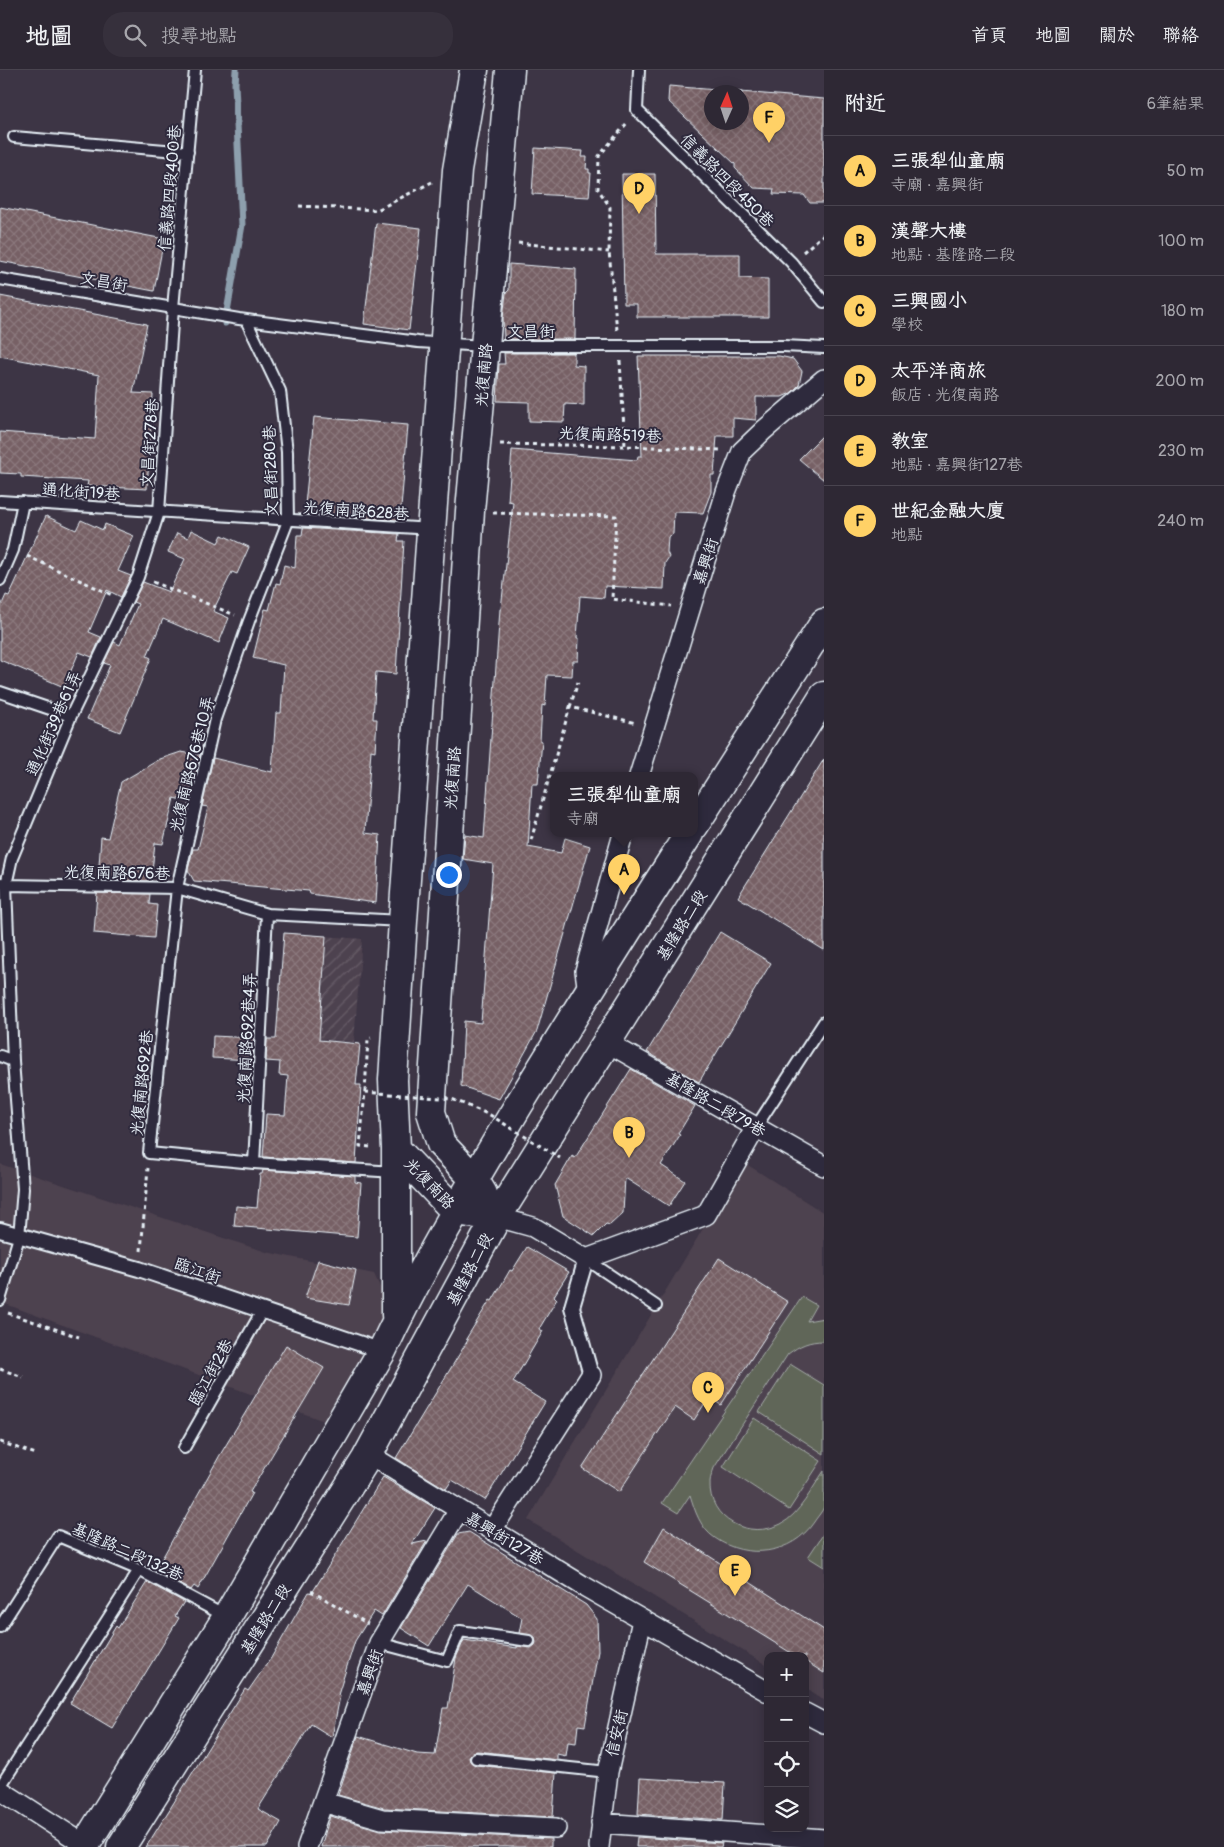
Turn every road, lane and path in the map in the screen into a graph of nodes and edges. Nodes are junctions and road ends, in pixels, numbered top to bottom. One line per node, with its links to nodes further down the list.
1 (194, 70): 7 (lane, 信義路四段400巷)
2 (474, 70): 8 (main road, 光復南路)
3 (510, 70): 11 (main road, 光復南路)
4 (639, 70): 5 (lane)
5 (637, 110): 12 (path); 13 (lane, 信義路四段450巷)
6 (14, 137): 7 (lane)
7 (188, 152): 16 (lane, 信義路四段400巷)
8 (457, 170): 9 (path); 18 (main road, 光復南路)
9 (299, 206)
10 (824, 234): 13 (path)
11 (495, 241): 12 (path); 19 (main road, 光復南路)
12 (609, 252): 20 (path)
13 (791, 262): 15 (lane, 信義路四段450巷)
14 (0, 279): 16 (lane, 文昌街)
15 (824, 302)
16 (173, 308): 17 (lane, 文昌街); 29 (lane, 文昌街278巷)
17 (243, 319): 18 (lane, 文昌街); 30 (lane, 文昌街280巷)
18 (444, 342): 19 (lane, 文昌街); 31 (main road, 光復南路)
19 (485, 346): 20 (lane, 文昌街); 23 (main road, 光復南路)
20 (619, 346): 21 (lane, 文昌街); 24 (path)
21 (824, 348)
22 (824, 379): 25 (street, 嘉興街)
23 (476, 444): 24 (path, 光復南路519巷); 28 (main road, 光復南路)
24 (625, 446): 25 (path, 光復南路519巷)
25 (742, 451): 36 (street, 嘉興街)
26 (0, 501): 27 (lane, 通化街19巷)
27 (23, 502): 29 (lane, 通化街19巷); 32 (lane)
28 (470, 511): 36 (path); 70 (main road, 光復南路)
29 (159, 512): 30 (lane, 光復南路628巷); 33 (lane, 文昌街278巷)
30 (288, 520): 31 (lane, 光復南路628巷); 37 (lane, 文昌街280巷)
31 (431, 530): 55 (main road, 光復南路)
32 (12, 550): 34 (lane); 35 (path)
33 (138, 577): 35 (lane, 通化街39巷61弄); 37 (path)
34 (0, 580)
35 (126, 601): 43 (lane, 通化街39巷61弄)
36 (690, 608): 44 (street, 嘉興街)
37 (250, 621): 53 (lane, 光復南路676巷10弄)
38 (824, 623): 48 (main road)
39 (578, 682): 42 (path)
40 (0, 692): 43 (lane)
41 (824, 696): 59 (main road, 基隆路二段)
42 (570, 707): 44 (path); 45 (path)
43 (71, 716): 52 (lane, 通化街39巷61弄)
44 (653, 727): 46 (street, 嘉興街)
45 (551, 772)
46 (640, 772)
47 (550, 775): 51 (path)
48 (698, 820)
49 (622, 837): 56 (street)
50 (687, 837): 56 (main road, 基隆路二段)
51 (531, 840)
52 (3, 884): 53 (lane, 光復南路676巷); 61 (lane, 通化街39巷61弄)
53 (177, 888): 54 (lane, 光復南路676巷); 65 (lane, 光復南路692巷)
54 (267, 914): 55 (lane, 光復南路676巷); 68 (lane, 光復南路692巷4弄)
55 (403, 921): 67 (main road, 光復南路)
56 (588, 992): 70 (main road, 基隆路二段)
57 (824, 1022): 63 (lane)
58 (368, 1039): 62 (path)
59 (608, 1043): 63 (street, 基隆路二段79巷); 72 (main road, 基隆路二段)
60 (0, 1056): 61 (lane)
61 (13, 1061): 74 (lane, 通化街39巷61弄)
62 (365, 1092): 64 (path); 66 (path, bridge)
63 (756, 1127): 69 (street, 基隆路二段79巷); 75 (street)
64 (370, 1147)
65 (149, 1153): 68 (lane, 光復南路692巷); 76 (path)
66 (560, 1158)
67 (396, 1160): 68 (lane, 光復南路692巷); 71 (main road, 光復南路); 81 (main road)
68 (254, 1162)
69 (824, 1166)
70 (474, 1179): 71 (main road, 基隆路二段); 72 (main road, 光復南路)
71 (454, 1211): 72 (main road, 光復南路); 81 (main road, 基隆路二段)
72 (497, 1216): 75 (street); 90 (main road, 基隆路二段)
73 (0, 1230): 74 (street, 臨江街)
74 (19, 1237): 76 (street, 臨江街); 77 (lane, 通化街39巷61弄)
75 (586, 1259): 78 (lane); 85 (street)
76 (139, 1269): 80 (street, 臨江街)
77 (0, 1300)
78 (656, 1306)
79 (0, 1310): 82 (path)
80 (262, 1311): 83 (street, 臨江街); 88 (lane, 臨江街2巷)
81 (396, 1320): 83 (main road, 基隆路二段)
82 (79, 1337)
83 (382, 1351): 95 (main road, 基隆路二段)
84 (0, 1369): 86 (path)
85 (591, 1375): 92 (street)
86 (23, 1377)
87 (0, 1442): 89 (path)
88 (184, 1448)
89 (36, 1454)
90 (366, 1459): 91 (street, 嘉興街127巷); 111 (main road, 基隆路二段)
91 (459, 1510): 92 (street, 嘉興街127巷); 98 (street, 嘉興街)
92 (492, 1530): 96 (street, 嘉興街127巷)
93 (139, 1570): 95 (lane, 基隆路二段132巷); 97 (lane, 基隆路二段132巷); 105 (lane)
94 (306, 1588): 98 (path)
95 (227, 1617): 110 (main road, 基隆路二段)
96 (642, 1620): 100 (street, 嘉興街127巷); 104 (street, 信安街)
97 (0, 1627)
98 (381, 1638): 99 (lane); 106 (street, 嘉興街)
99 (529, 1641)
100 (764, 1690)
101 (809, 1715): 102 (street)
102 (824, 1724)
103 (476, 1758): 104 (lane)
104 (608, 1772): 107 (street, 信安街)
105 (0, 1788): 110 (street)
106 (323, 1802): 108 (street); 112 (street, 嘉興街)
107 (601, 1823): 109 (street); 113 (street, 信安街)
108 (556, 1828)
109 (824, 1839)
110 (84, 1846)
111 (122, 1847)
112 (307, 1847)
113 (599, 1847)

